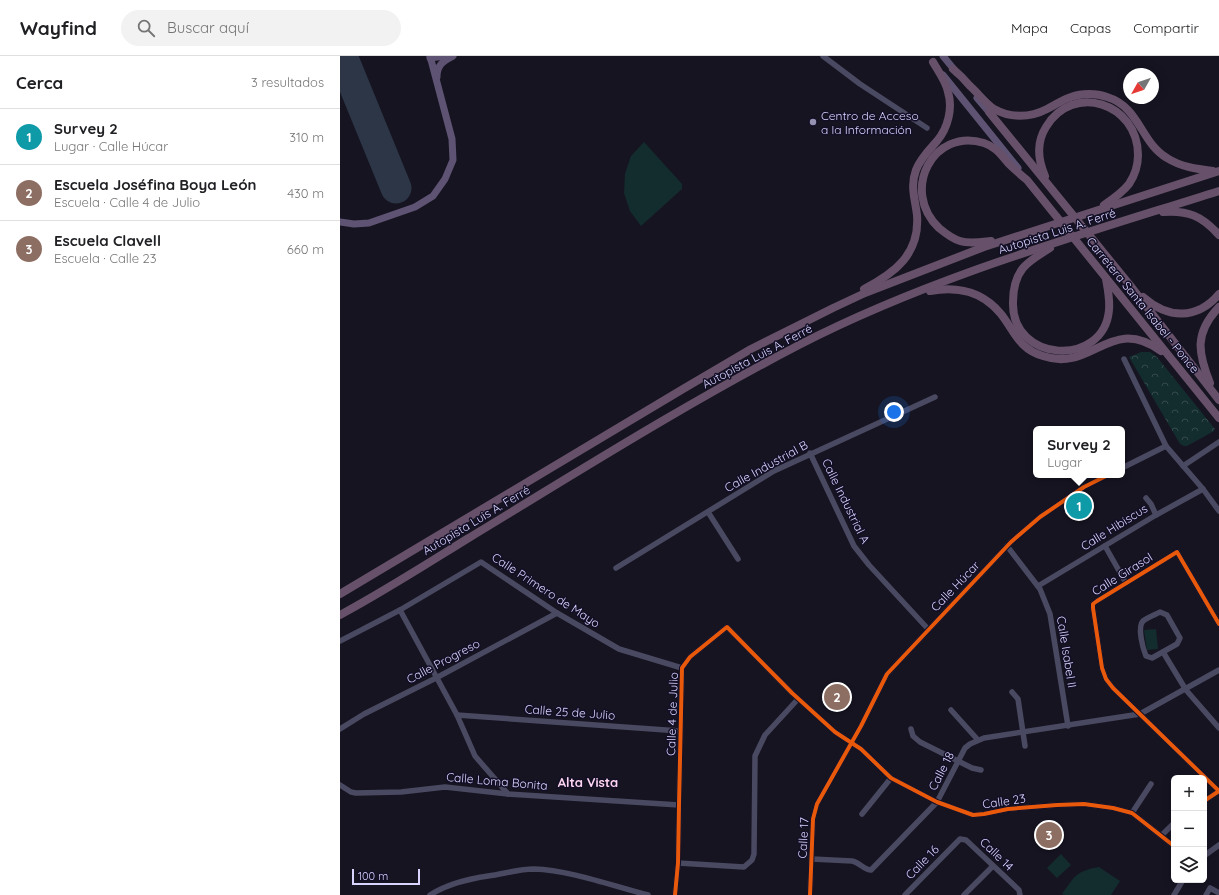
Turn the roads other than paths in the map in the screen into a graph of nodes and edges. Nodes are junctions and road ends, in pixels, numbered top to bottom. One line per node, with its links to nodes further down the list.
1 (444, 56): 5 (main road)
2 (453, 56): 8 (main road)
3 (822, 56): 10 (street)
4 (943, 56): 7 (main road, Carretera Santa Isabel - Ponce)
5 (430, 57): 8 (main road)
6 (930, 59): 12 (main road, Carretera Santa Isabel - Ponce); 25 (highway)
7 (953, 69): 9 (main road, Carretera Santa Isabel - Ponce); 11 (highway)
8 (438, 85): 17 (main road)
9 (989, 112): 13 (highway, Carretera Santa Isabel - Ponce)
10 (927, 128)
11 (1217, 171): 15 (highway, Autopista Luis A. Ferré)
12 (1027, 180): 19 (highway); 21 (highway, Carretera Santa Isabel - Ponce)
13 (1050, 186): 15 (highway); 22 (highway, Carretera Santa Isabel - Ponce)
14 (1219, 191): 16 (highway, Autopista Luis A. Ferré)
15 (1095, 211): 19 (highway, Autopista Luis A. Ferré)
16 (1152, 212): 18 (highway); 20 (highway, Autopista Luis A. Ferré)
17 (340, 222)
18 (1219, 235)
19 (1007, 240): 25 (highway, Autopista Luis A. Ferré)
20 (1057, 243): 21 (highway); 26 (highway, Autopista Luis A. Ferré)
21 (1106, 278): 28 (highway, Carretera Santa Isabel - Ponce)
22 (1129, 284): 23 (highway); 29 (highway, Carretera Santa Isabel - Ponce)
23 (1219, 294)
24 (1219, 307): 29 (highway)
25 (833, 308): 49 (highway, Autopista Luis A. Ferré)
26 (870, 311): 28 (highway); 52 (highway, Autopista Luis A. Ferré)
27 (1124, 358): 33 (street)
28 (1184, 375): 31 (highway, Carretera Santa Isabel - Ponce)
29 (1216, 396)
30 (935, 397): 34 (street, Calle Industrial B)
31 (1219, 418)
32 (1219, 442): 36 (street)
33 (1166, 446): 35 (street); 36 (street)
34 (810, 454): 41 (street, Calle Industrial B); 54 (street, Calle Industrial A)
35 (1125, 466)
36 (1182, 466): 38 (street)
37 (1102, 478): 43 (street, Calle Húcar)
38 (1203, 489): 40 (street); 42 (street, Calle Hibiscus)
39 (1146, 498): 42 (street)
40 (1219, 511)
41 (708, 512): 45 (street); 46 (street, Calle Industrial B)
42 (1156, 515): 44 (street, Calle Hibiscus)
43 (1007, 546): 48 (street, Calle Isabel II); 54 (street, Calle Húcar)
44 (1104, 546): 47 (street); 48 (street, Calle Hibiscus)
45 (738, 559)
46 (616, 568)
47 (1126, 583): 53 (street, Calle Girasol); 64 (street, Calle Girasol)
48 (1038, 586): 66 (street, Calle Isabel II)
49 (340, 594)
50 (400, 610): 51 (street, Calle Primero de Mayo); 55 (street, Calle Primero de Mayo); 59 (street)
51 (557, 612): 57 (street, Calle Primero de Mayo); 59 (street, Calle Progreso)
52 (340, 615)
53 (1219, 624)
54 (928, 629): 73 (street, Calle Húcar)
55 (340, 641)
56 (1163, 652): 56 (street); 60 (street)
57 (682, 668): 62 (street, Calle 4 de Julio); 70 (street, Calle 4 de Julio)
58 (1219, 670): 60 (street, Calle 18)
59 (436, 678): 65 (street); 68 (street, Calle Progreso)
60 (1186, 690): 64 (street, Calle 18); 67 (street)
61 (1012, 692): 71 (street)
62 (798, 699): 73 (street, Calle 4 de Julio); 94 (street)
63 (951, 710): 72 (street)
64 (1140, 714): 66 (street, Calle 18); 80 (street, Calle Girasol)
65 (457, 715): 70 (street, Calle 25 de Julio); 81 (street)
66 (1068, 726): 71 (street, Calle 18)
67 (1219, 728)
68 (340, 729)
69 (911, 729): 75 (street)
70 (680, 731): 84 (street, Calle 4 de Julio)
71 (1023, 732): 72 (street, Calle 18); 74 (street)
72 (978, 740): 75 (street, Calle 18)
73 (851, 744): 77 (street, Calle 23); 93 (street, Calle 17)
74 (1025, 746)
75 (958, 761): 76 (street); 83 (street, Calle 18)
76 (981, 770)
77 (891, 778): 83 (street, Calle 23); 86 (street)
78 (1151, 784): 85 (street)
79 (340, 785): 81 (street, Calle Loma Bonita)
80 (1219, 791): 82 (street)
81 (508, 794): 84 (street, Calle Loma Bonita)
82 (1207, 799)
83 (937, 802): 85 (street, Calle 23); 93 (street, Calle 18)
84 (679, 805): 94 (street, Calle 4 de Julio)
85 (1132, 813): 88 (street)
86 (862, 814)
87 (1171, 826): 88 (street)
88 (1162, 835): 89 (street)
89 (1171, 843)
90 (955, 844): 95 (street, Calle 14); 102 (street, Calle 16)
91 (1219, 845): 92 (street)
92 (1207, 854)
93 (812, 859): 101 (street, Calle 17)
94 (678, 863): 100 (street, Calle 4 de Julio)
95 (993, 866): 103 (street); 104 (street, Calle 14)
96 (1181, 883): 105 (street)
97 (1219, 893): 106 (street)
98 (430, 895): 99 (street)
99 (648, 895)
100 (676, 895)
101 (810, 895)
102 (905, 895)
103 (964, 895)
104 (1020, 895)
105 (1174, 895)
106 (1206, 895)

